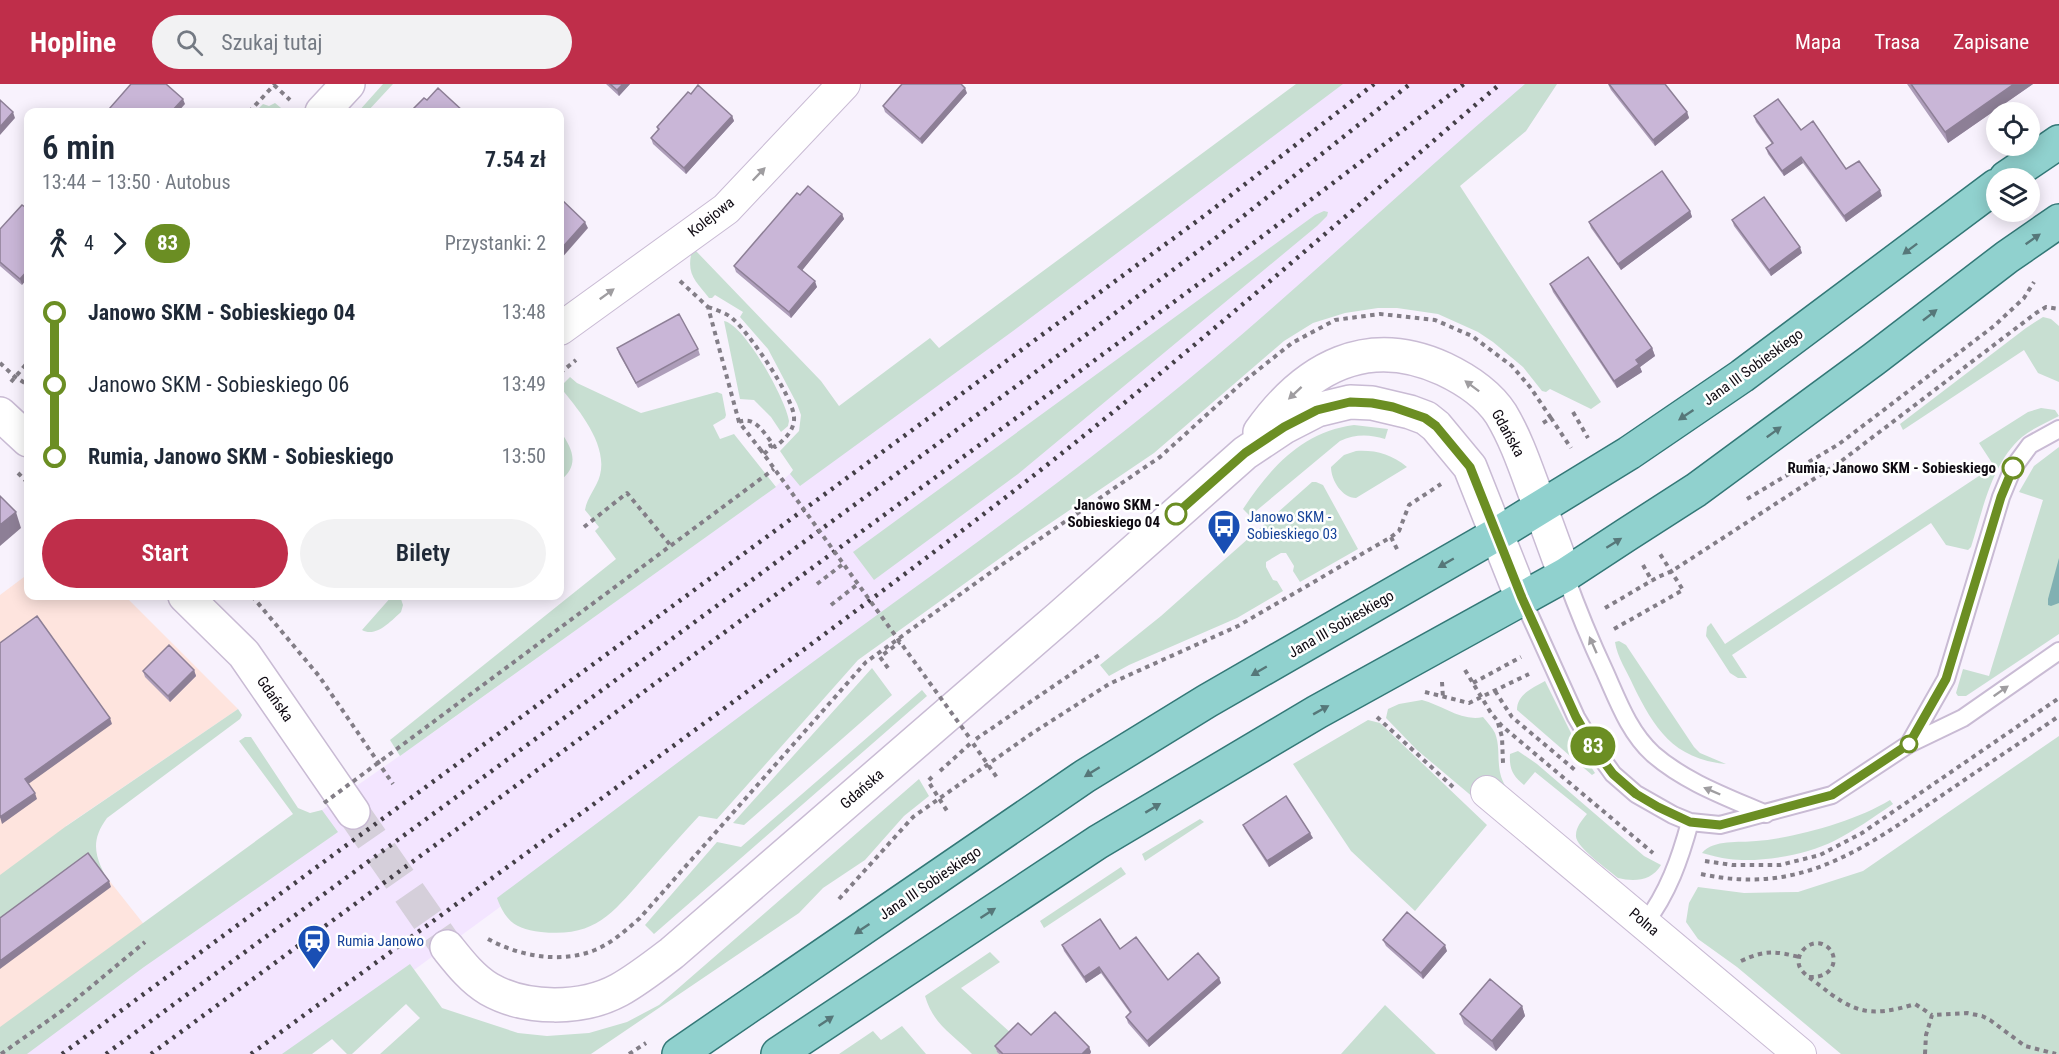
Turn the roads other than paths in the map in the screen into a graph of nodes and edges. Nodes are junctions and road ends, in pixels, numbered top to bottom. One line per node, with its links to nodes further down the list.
1 (348, 84): 3 (main road)
2 (844, 84): 8 (street, Kolejowa, one-way to 2)
3 (326, 108)
4 (2059, 142): 5 (main road)
5 (2021, 168)
6 (1986, 193): 13 (main road, Jana III Sobieskiego, one-way to 13)
7 (2059, 221): 15 (main road, one-way to 7)
8 (564, 326)
9 (4, 400): 11 (main road)
10 (2059, 429): 19 (lane)
11 (24, 432)
12 (1245, 453): 13 (main road, Gdańska, one-way to 12); 14 (main road, Gdańska); 25 (main road, Gdańska)
13 (1540, 508): 14 (main road, Jana III Sobieskiego); 15 (main road, Gdańska)
14 (1497, 534): 16 (main road, Gdańska); 26 (main road, Jana III Sobieskiego, one-way to 26)
15 (1565, 575): 16 (main road); 22 (lane, one-way to 15)
16 (1522, 598): 23 (lane); 27 (main road, one-way to 16)
17 (189, 600): 21 (main road, Gdańska)
18 (2059, 651): 19 (lane, one-way to 18)
19 (1909, 744): 22 (lane)
20 (1486, 792): 24 (street, Polna)
21 (339, 807)
22 (1766, 814): 23 (lane)
23 (1690, 822): 24 (lane)
24 (1645, 923): 28 (street, Polna)
25 (447, 947)
26 (666, 1046)
27 (777, 1054)
28 (1800, 1054)

